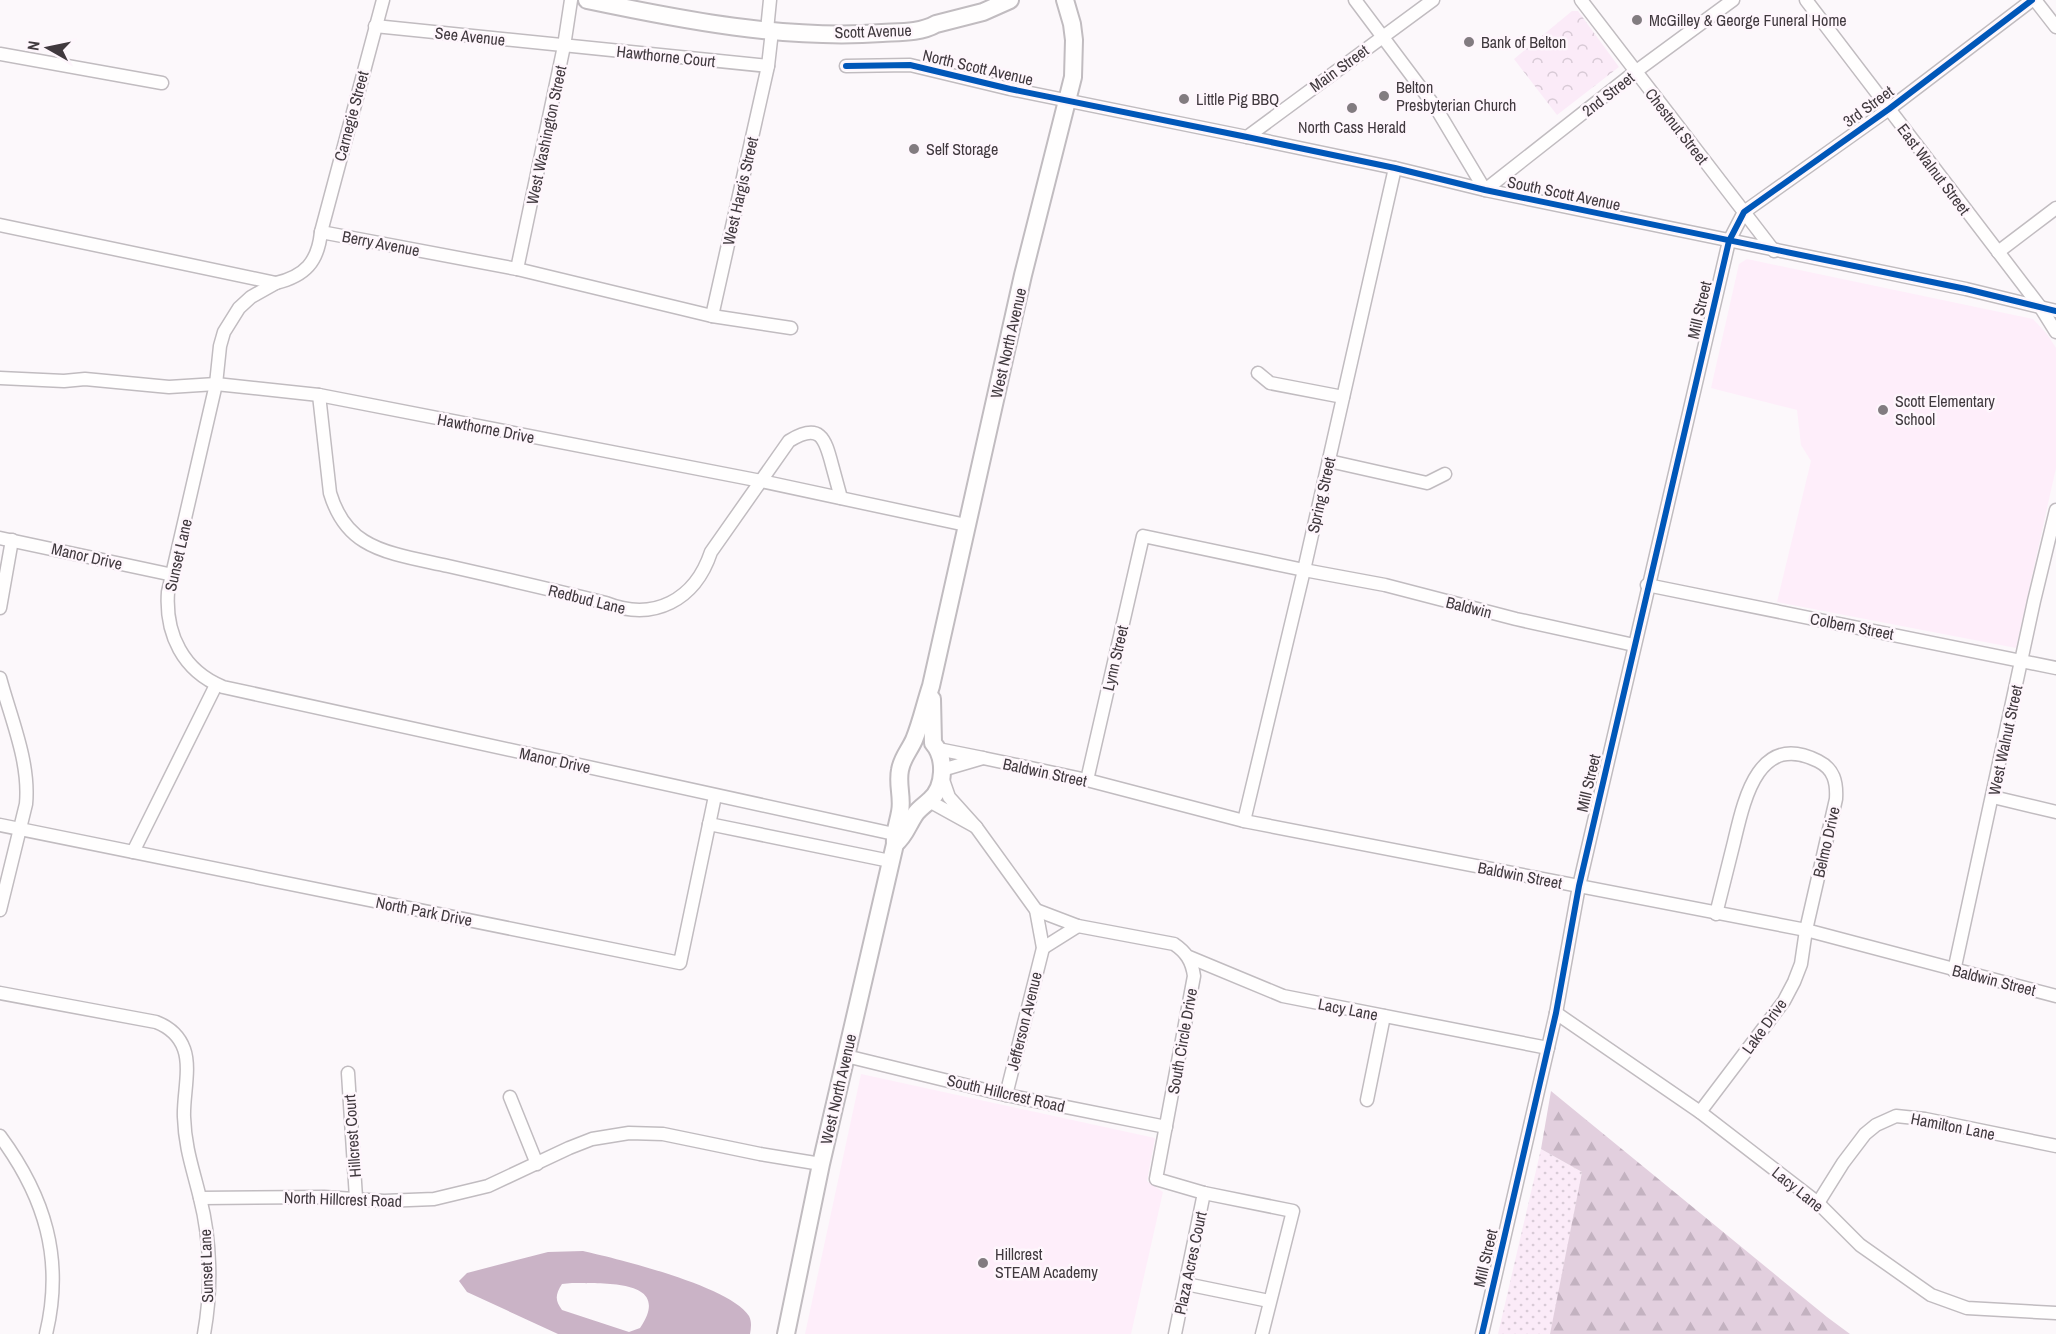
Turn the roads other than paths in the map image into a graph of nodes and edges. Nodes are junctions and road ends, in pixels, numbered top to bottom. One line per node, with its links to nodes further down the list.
1 (383, 0): 13 (street, Carnegie Street)
2 (571, 0): 17 (street, West Washington Street)
3 (587, 0): 15 (main road)
4 (770, 0): 15 (street, West Hargis Street)
5 (1010, 0): 15 (main road, Scott Avenue)
6 (1065, 0): 23 (main road, West North Avenue)
7 (1355, 0): 16 (street)
8 (1433, 0): 16 (street, Main Street)
9 (1581, 0): 21 (street, Chestnut Street)
10 (1733, 0): 21 (street, 2nd Street)
11 (1806, 0): 24 (street, East Walnut Street)
12 (2034, 0): 14 (street); 24 (street, 3rd Street)
13 (375, 26): 17 (street, See Avenue); 31 (street, Carnegie Street)
14 (2056, 27)
15 (770, 30): 19 (street, West Hargis Street)
16 (1382, 36): 25 (street, Main Street); 27 (street)
17 (564, 46): 19 (street, Hawthorne Court); 35 (street, West Washington Street)
18 (0, 54): 22 (street)
19 (768, 66): 39 (street, West Hargis Street)
20 (846, 66): 23 (street, North Scott Avenue)
21 (1635, 72): 27 (street, 2nd Street); 29 (street, Chestnut Street)
22 (162, 83)
23 (1066, 100): 25 (street, South Scott Avenue); 52 (main road, West North Avenue)
24 (1889, 109): 29 (street, 3rd Street); 34 (street, East Walnut Street)
25 (1247, 136): 26 (street, South Scott Avenue)
26 (1395, 168): 27 (street, South Scott Avenue); 46 (street, Spring Street)
27 (1485, 190): 32 (street, South Scott Avenue)
28 (2056, 208): 34 (street)
29 (1743, 212): 32 (street, 3rd Street); 33 (street, Chestnut Street)
30 (0, 225): 36 (street)
31 (321, 232): 35 (street, Berry Avenue); 36 (street, Berry Avenue)
32 (1729, 241): 33 (street, South Scott Avenue); 57 (street, Mill Street)
33 (1774, 251): 37 (street, South Scott Avenue)
34 (1998, 252): 37 (street, East Walnut Street)
35 (517, 269): 39 (street, Berry Avenue)
36 (276, 284): 44 (street, Sunset Lane)
37 (2042, 308): 38 (street, South Scott Avenue); 41 (street)
38 (2056, 311)
39 (712, 316): 40 (street, Berry Avenue)
40 (791, 328)
41 (2056, 332)
42 (1258, 373): 46 (street)
43 (0, 378): 44 (street, Hawthorne Drive)
44 (216, 384): 45 (street, Hawthorne Drive); 56 (street, Sunset Lane)
45 (319, 395): 49 (street, Hawthorne Drive); 49 (street, Redbud Lane)
46 (1343, 397): 47 (street, Spring Street)
47 (1329, 461): 48 (street); 55 (street, Spring Street)
48 (1444, 474)
49 (760, 481): 50 (street, Hawthorne Drive); 50 (street, Redbud Lane)
50 (841, 498): 52 (street, Hawthorne Drive)
51 (2056, 510): 60 (street, West Walnut Street)
52 (966, 525): 64 (main road, West North Avenue)
53 (1143, 536): 55 (street, Baldwin); 69 (street, Lynn Street)
54 (6, 539): 56 (street, Manor Drive); 58 (street)
55 (1304, 570): 59 (street, Baldwin); 75 (street, Spring Street)
56 (173, 576): 63 (street, Sunset Lane)
57 (1647, 585): 59 (street, Mill Street); 60 (street, Colbern Street)
58 (0, 608)
59 (1634, 645): 83 (street, Mill Street)
60 (2022, 661): 61 (street, Colbern Street); 72 (street, West Walnut Street)
61 (2056, 668)
62 (0, 678): 79 (street)
63 (216, 685): 70 (street, Manor Drive); 81 (street)
64 (931, 686): 65 (main road, West North Avenue); 66 (main road, West North Avenue)
65 (913, 742): 66 (main road); 71 (main road, West North Avenue)
66 (935, 746): 67 (street, Baldwin Street); 68 (main road, West North Avenue)
67 (983, 758): 68 (street, Baldwin Street); 69 (street, Baldwin Street)
68 (942, 773): 73 (main road, West North Avenue); 78 (street)
69 (1087, 780): 75 (street, Baldwin Street)
70 (715, 796): 76 (street, North Park Drive); 80 (street, Manor Drive)
71 (901, 796): 73 (main road); 80 (main road, West North Avenue)
72 (1993, 797): 74 (street); 91 (street, West Walnut Street)
73 (927, 802): 78 (street); 80 (main road, West North Avenue)
74 (2056, 812)
75 (1244, 821): 83 (street, Baldwin Street)
76 (709, 824): 81 (street, North Park Drive); 82 (street)
77 (0, 825): 79 (street, North Park Drive)
78 (976, 827): 85 (street)
79 (20, 830): 81 (street, North Park Drive); 84 (street)
80 (895, 839): 82 (main road, West North Avenue)
81 (133, 852)
82 (890, 861): 97 (main road, West North Avenue)
83 (1579, 886): 86 (street, Baldwin Street); 94 (street, Mill Street)
84 (0, 910)
85 (1036, 910): 87 (street); 89 (street, Jefferson Avenue)
86 (1716, 914): 88 (street, Baldwin Street); 88 (street, Belmo Drive)
87 (1078, 926): 89 (street, Jefferson Avenue); 90 (street)
88 (1806, 930): 91 (street, Baldwin Street); 102 (street, Lake Drive)
89 (1043, 948): 99 (street, Jefferson Avenue)
90 (1189, 957): 95 (street, Lacy Lane); 103 (street, South Circle Drive)
91 (1954, 970): 93 (street, Baldwin Street)
92 (0, 993): 110 (street)
93 (2056, 996)
94 (1556, 1013): 96 (street, Mill Street); 102 (street, Lacy Lane)
95 (1384, 1016): 96 (street, Lacy Lane); 101 (street)
96 (1548, 1048): 121 (street, Mill Street)
97 (846, 1056): 99 (street, South Hillcrest Road); 107 (main road, West North Avenue)
98 (348, 1073): 111 (street, Hillcrest Court)
99 (1006, 1095): 103 (street, South Hillcrest Road)
100 (510, 1097): 106 (street)
101 (1367, 1100)
102 (1700, 1112): 112 (street, Lacy Lane)
103 (1166, 1127): 108 (street, South Circle Drive)
104 (2, 1141): 116 (street)
105 (2056, 1146): 112 (street, Hamilton Lane)
106 (537, 1164): 107 (street, North Hillcrest Road); 111 (street, North Hillcrest Road)
107 (821, 1164): 118 (main road, West North Avenue)
108 (1156, 1179): 109 (street, Plaza Acres Court)
109 (1204, 1193): 113 (street, Plaza Acres Court); 114 (street, Plaza Acres Court)
110 (200, 1198): 111 (street, North Hillcrest Road); 117 (street, Sunset Lane)
111 (356, 1198)
112 (1818, 1203): 115 (street, Lacy Lane)
113 (1186, 1284): 114 (street); 119 (street, Plaza Acres Court)
114 (1269, 1301): 120 (street, Plaza Acres Court)
115 (2056, 1313)
116 (46, 1334)
117 (204, 1334)
118 (786, 1334)
119 (1175, 1334)
120 (1262, 1334)
121 (1482, 1334)

